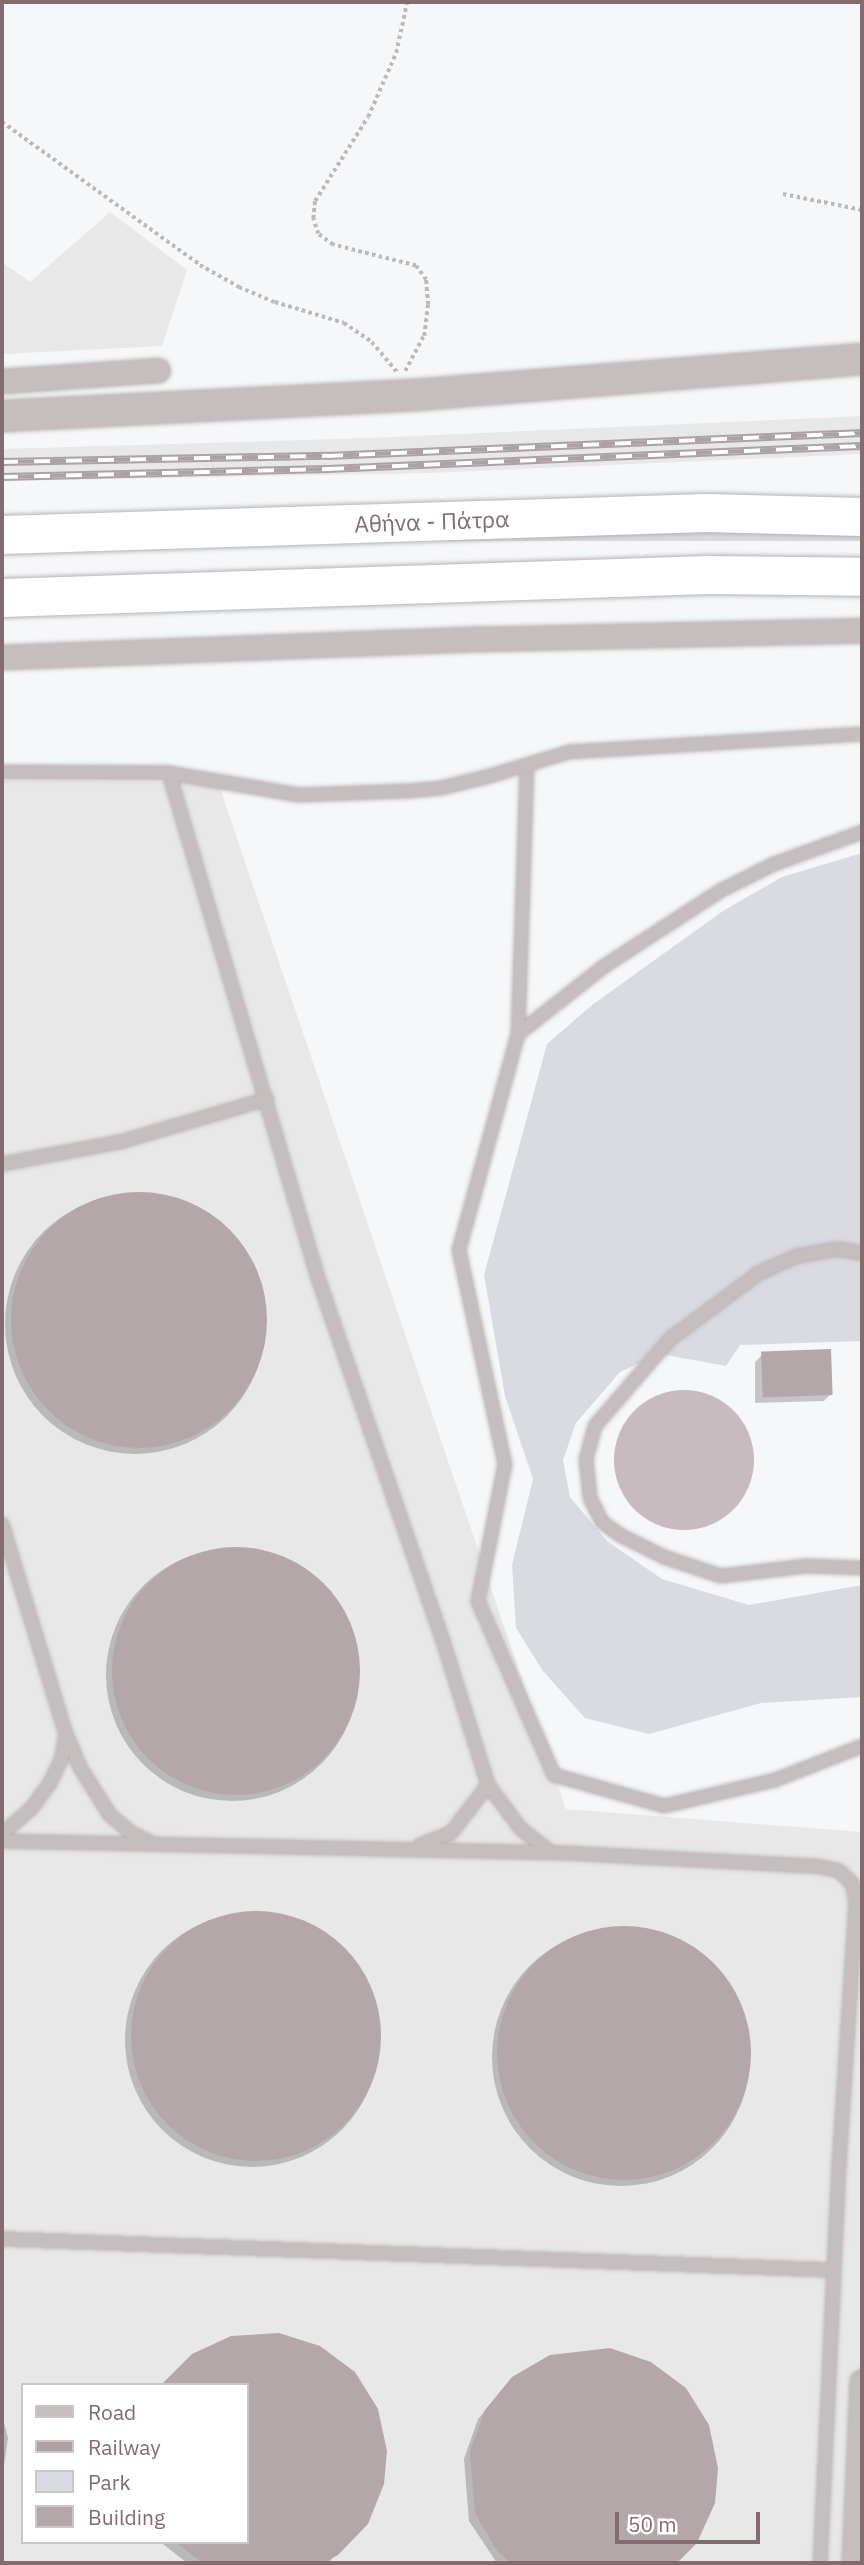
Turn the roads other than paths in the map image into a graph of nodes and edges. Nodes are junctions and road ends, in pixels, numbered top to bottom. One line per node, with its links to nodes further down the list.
1 (862, 359): 4 (street)
2 (158, 370): 3 (street)
3 (2, 381)
4 (2, 416)
5 (862, 494): 6 (highway)
6 (707, 513): 7 (highway, Αθήνα - Πάτρα); 8 (highway, Αθήνα - Πάτρα)
7 (862, 517)
8 (2, 536)
9 (862, 556): 10 (highway)
10 (709, 575): 11 (highway); 12 (highway)
11 (862, 577)
12 (2, 598)
13 (862, 630): 14 (street)
14 (2, 657)
15 (862, 734): 16 (lane)
16 (527, 765): 18 (lane); 20 (lane)
17 (2, 772): 18 (lane)
18 (169, 772): 21 (lane)
19 (862, 832): 20 (lane)
20 (518, 1034): 27 (lane)
21 (267, 1099): 22 (lane); 28 (lane)
22 (2, 1164)
23 (862, 1253): 25 (lane)
24 (2, 1524): 26 (lane)
25 (862, 1568)
26 (66, 1734): 29 (lane); 31 (lane)
27 (862, 1746)
28 (488, 1785): 32 (lane); 33 (lane)
29 (2, 1834)
30 (2, 1841): 31 (lane)
31 (156, 1845): 32 (lane)
32 (406, 1849): 33 (lane)
33 (553, 1853): 35 (lane)
34 (2, 2239): 35 (lane)
35 (833, 2270): 37 (lane)
36 (862, 2381): 38 (street)
37 (820, 2563)
38 (854, 2563)

